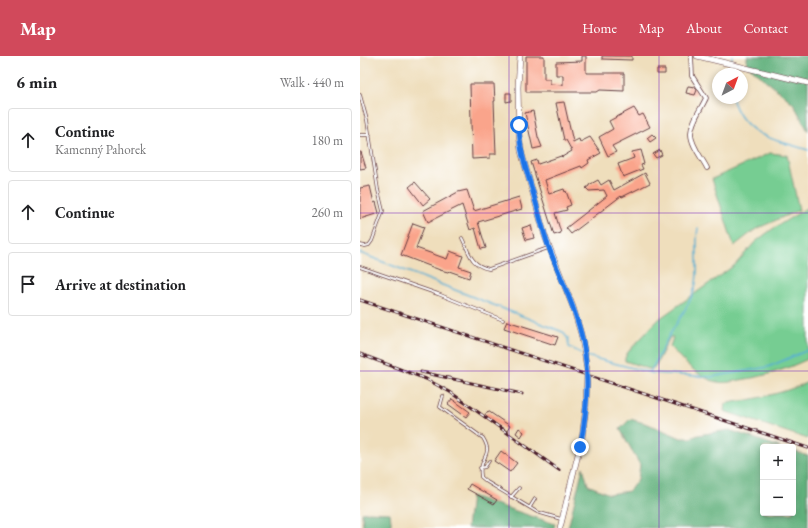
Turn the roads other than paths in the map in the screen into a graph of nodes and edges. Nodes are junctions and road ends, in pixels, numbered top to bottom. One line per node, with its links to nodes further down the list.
1 (520, 56): 11 (street)
2 (691, 56): 8 (street)
3 (697, 56): 4 (street)
4 (808, 83)
5 (360, 95): 7 (lane)
6 (360, 135): 7 (lane)
7 (370, 135): 10 (lane)
8 (708, 168)
9 (462, 238): 11 (lane)
10 (360, 245)
11 (549, 247): 21 (street, bridge)
12 (360, 267): 13 (lane)
13 (503, 320)
14 (443, 396): 16 (lane)
15 (488, 461): 16 (lane)
16 (480, 468): 18 (lane)
17 (519, 488): 18 (lane)
18 (511, 497): 20 (lane)
19 (535, 499): 20 (lane)
20 (530, 508): 21 (lane)
21 (562, 519): 22 (street)
22 (560, 528)

